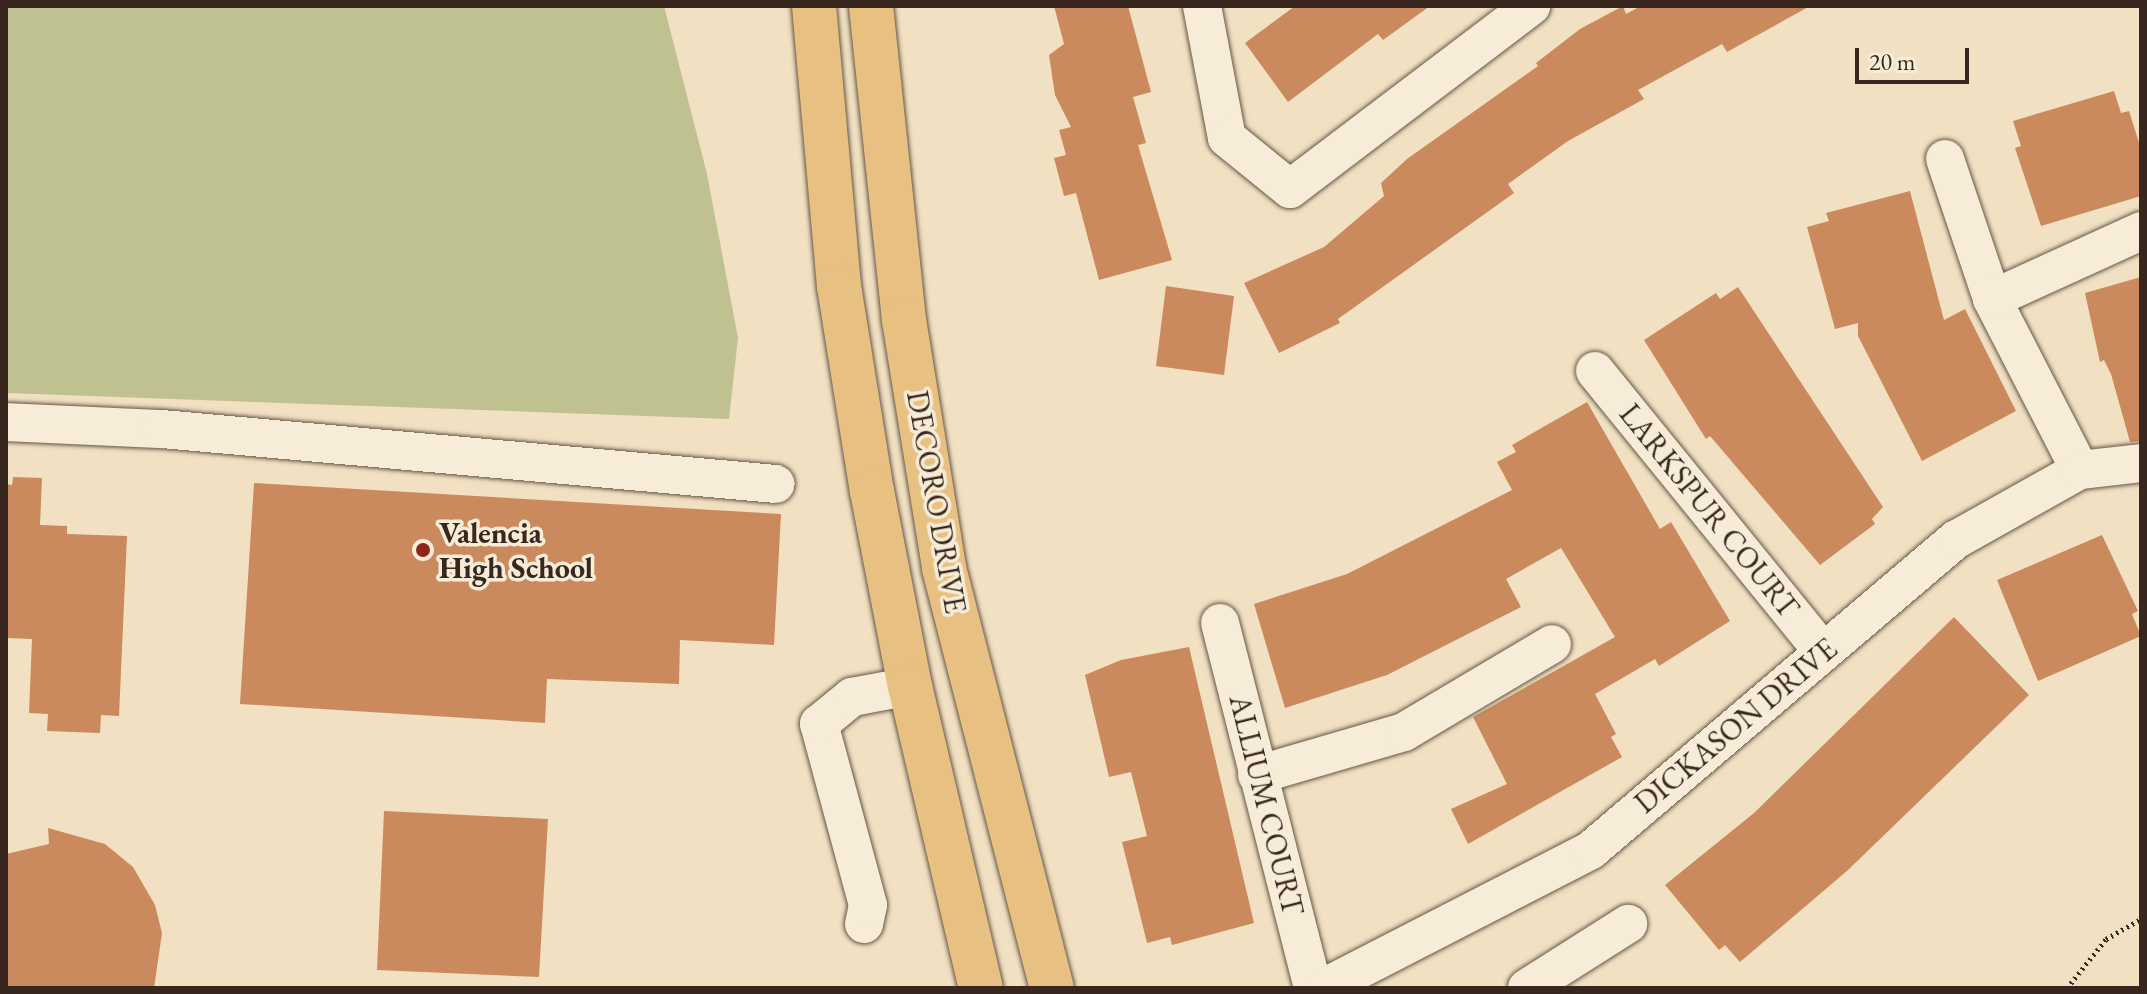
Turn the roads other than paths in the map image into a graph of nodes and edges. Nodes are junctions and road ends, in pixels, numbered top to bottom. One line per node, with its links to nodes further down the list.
1 (814, 6): 16 (main road, DECORO DRIVE)
2 (871, 6): 21 (main road, DECORO DRIVE)
3 (1202, 6): 4 (street)
4 (1531, 6)
5 (1945, 159): 7 (street)
6 (2141, 231): 7 (street)
7 (1992, 299): 11 (street)
8 (1595, 371): 15 (street, LARKSPUR COURT)
9 (6, 422): 12 (street)
10 (2141, 463): 11 (street, DICKASON DRIVE)
11 (2080, 470): 15 (street, DICKASON DRIVE)
12 (776, 484)
13 (1220, 623): 17 (street, ALLIUM COURT)
14 (1552, 644): 17 (street)
15 (1823, 652): 23 (street, DICKASON DRIVE)
16 (910, 686): 18 (street); 20 (main road, DECORO DRIVE)
17 (1257, 775): 22 (street, ALLIUM COURT)
18 (864, 924)
19 (1628, 924): 24 (street)
20 (981, 988)
21 (1052, 988)
22 (1313, 988)
23 (1323, 988)
24 (1527, 988)

